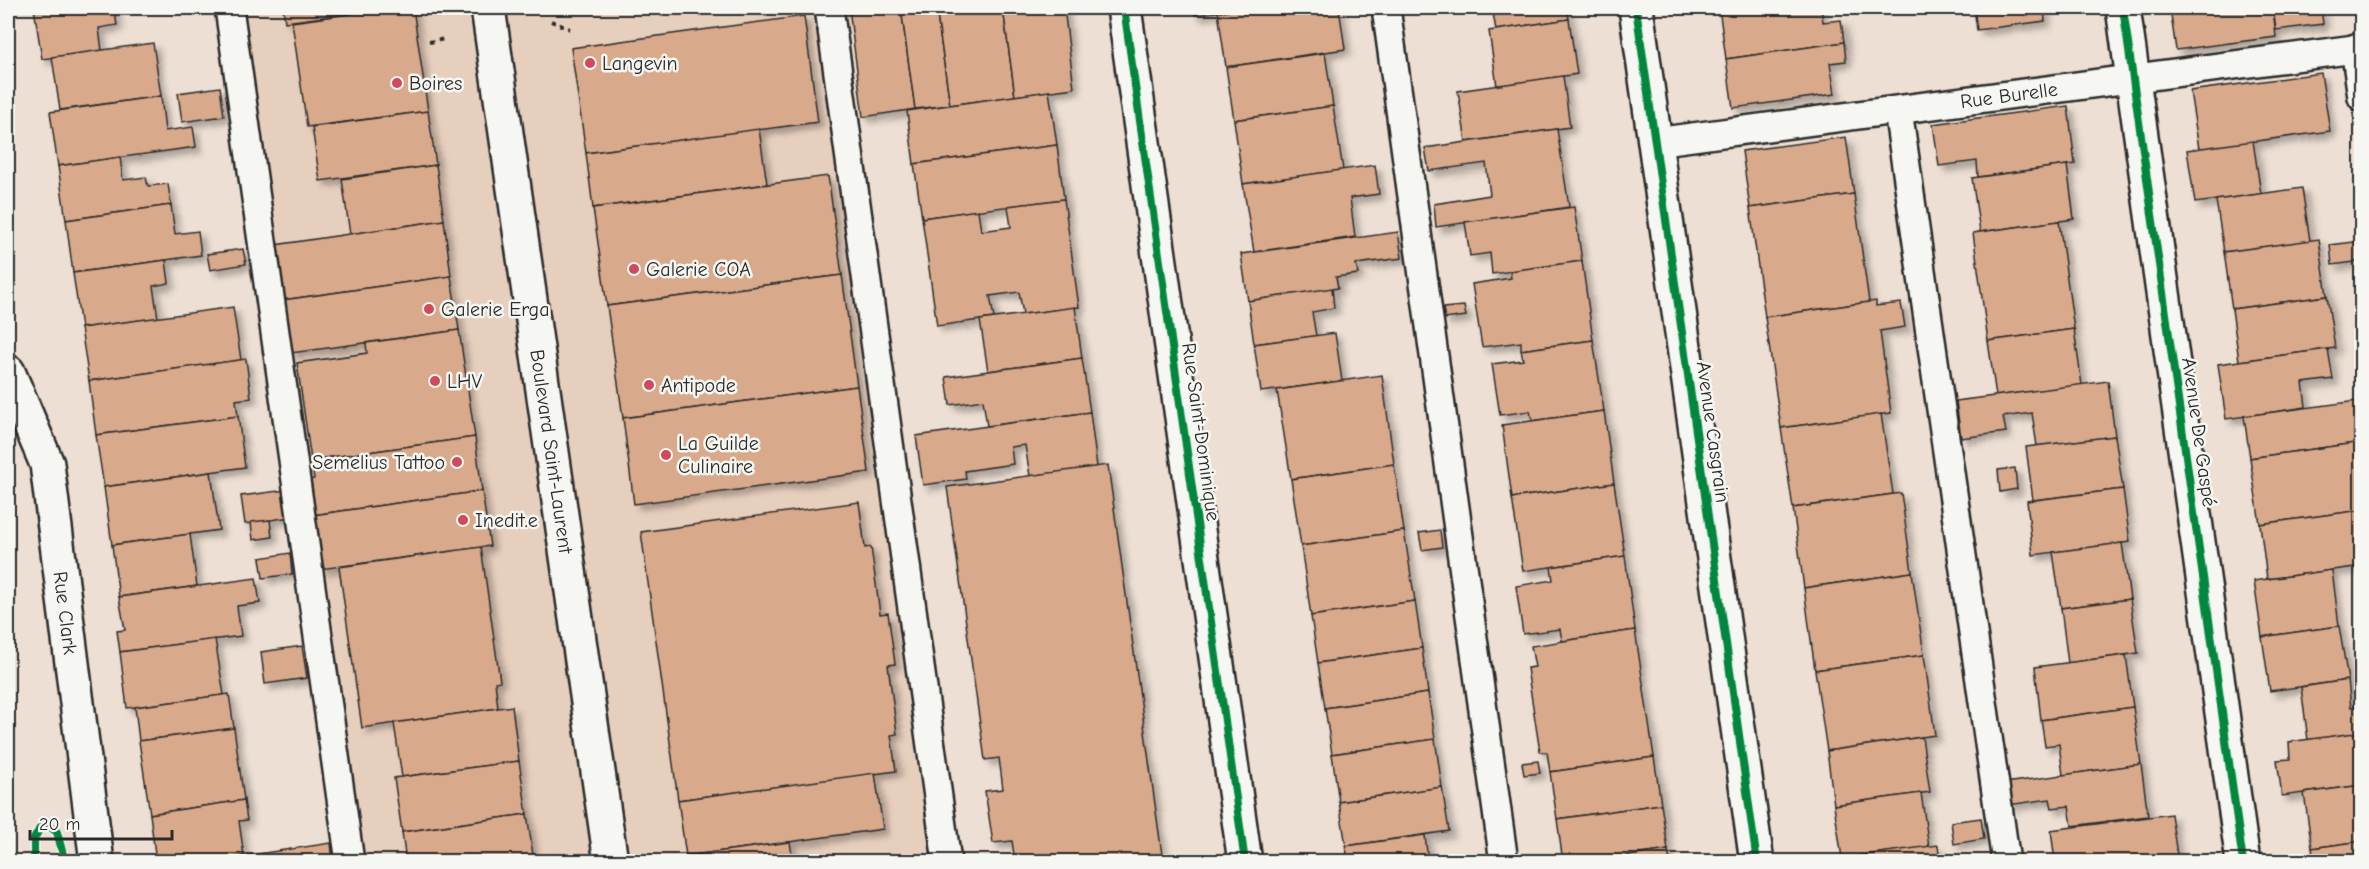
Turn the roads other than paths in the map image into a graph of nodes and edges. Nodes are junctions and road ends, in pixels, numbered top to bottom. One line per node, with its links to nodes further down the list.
1 (229, 8): 15 (lane)
2 (488, 8): 16 (street, Boulevard Saint-Laurent)
3 (829, 8): 17 (lane)
4 (1124, 8): 18 (street, Rue Saint-Dominique)
5 (1386, 8): 19 (lane)
6 (1636, 8): 12 (street, Avenue Casgrain)
7 (2122, 8): 9 (street, Avenue De Gaspé)
8 (2358, 48): 9 (lane, Rue Burelle); 10 (lane)
9 (2132, 79): 11 (lane, Rue Burelle); 22 (street, Avenue De Gaspé)
10 (2361, 97)
11 (1898, 110): 12 (lane, Rue Burelle); 21 (lane)
12 (1655, 142): 20 (street, Avenue Casgrain)
13 (8, 372): 14 (street, Rue Clark)
14 (97, 861)
15 (350, 861)
16 (611, 861)
17 (947, 861)
18 (1245, 861)
19 (1504, 861)
20 (1756, 861)
21 (2006, 861)
22 (2243, 861)

